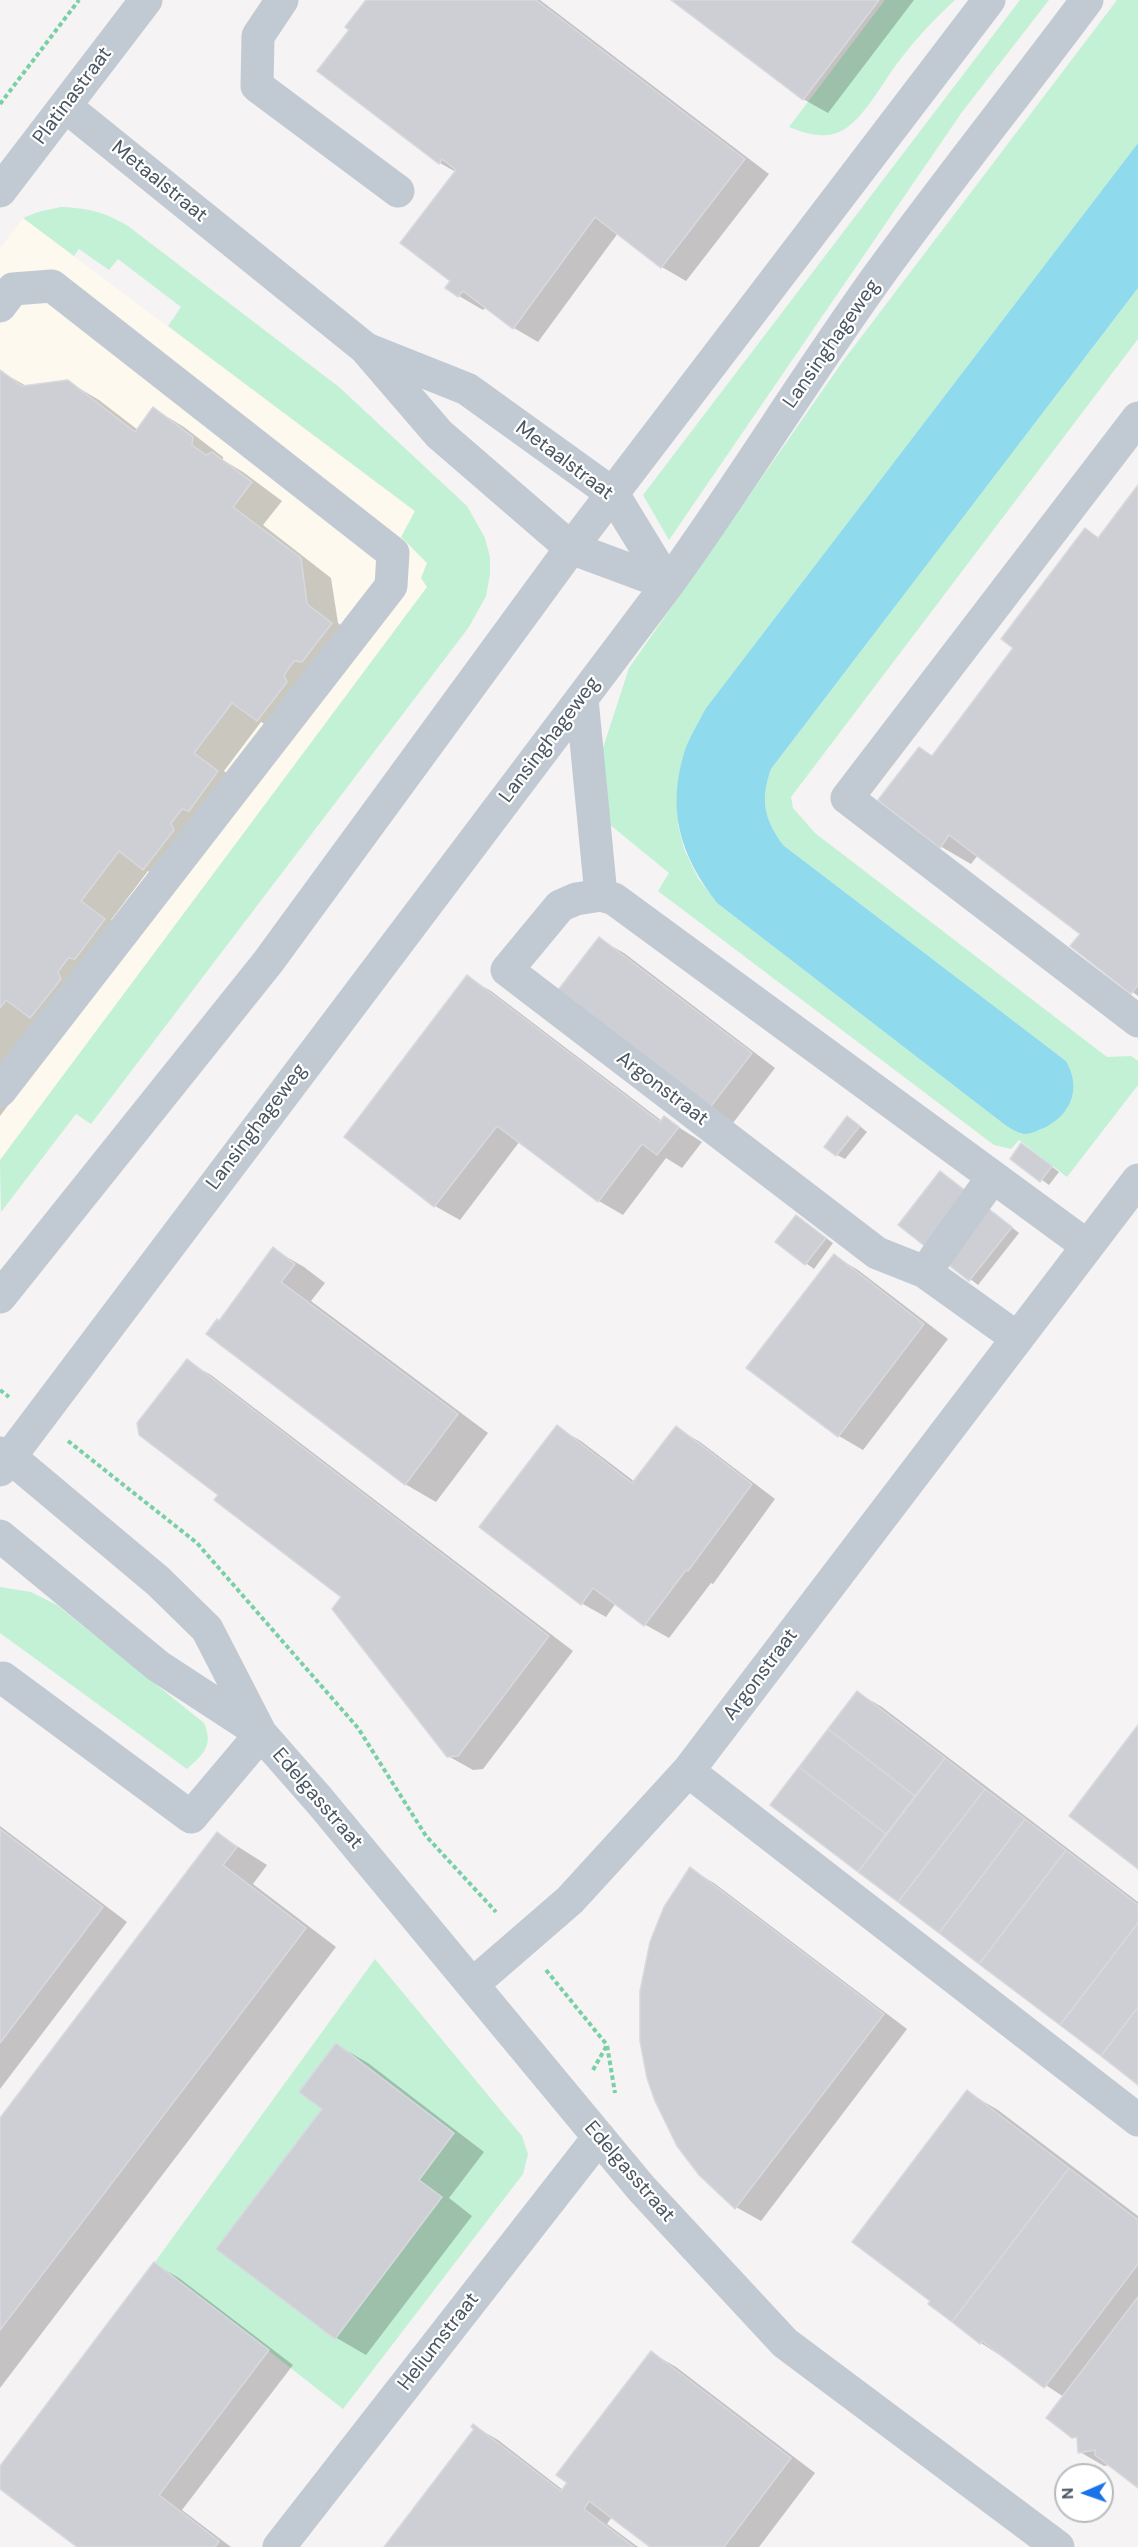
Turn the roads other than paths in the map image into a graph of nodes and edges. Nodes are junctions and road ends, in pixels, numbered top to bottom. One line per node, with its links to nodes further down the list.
1 (146, 0): 5 (street, Platinastraat)
2 (282, 0): 7 (street)
3 (989, 0): 11 (street)
4 (1087, 0): 13 (street, Lansinghageweg)
5 (65, 106): 6 (street, Platinastraat); 9 (street, Metaalstraat)
6 (0, 191)
7 (398, 191)
8 (0, 306): 17 (street)
9 (365, 348): 11 (street, Metaalstraat); 12 (street, Metaalstraat)
10 (1138, 418): 16 (street)
11 (613, 494): 12 (street); 13 (street, Metaalstraat)
12 (571, 548): 13 (street, Metaalstraat); 22 (street)
13 (668, 584): 14 (street, Lansinghageweg)
14 (582, 699): 15 (street); 24 (street, Lansinghageweg)
15 (601, 895): 18 (street); 21 (street, Argonstraat)
16 (1138, 1021)
17 (0, 1091)
18 (992, 1178): 20 (street); 21 (street)
19 (1136, 1182): 20 (street, Argonstraat)
20 (1086, 1245): 23 (street, Argonstraat)
21 (925, 1272): 23 (street, Argonstraat)
22 (0, 1297)
23 (1017, 1338): 28 (street, Argonstraat)
24 (3, 1460): 27 (street, Edelgasstraat)
25 (0, 1536): 27 (street, Edelgasstraat)
26 (3, 1678): 27 (street)
27 (261, 1734): 29 (street, Edelgasstraat)
28 (688, 1771): 29 (street, Argonstraat); 30 (street)
29 (473, 1984): 31 (street, Edelgasstraat)
30 (1138, 2120)
31 (599, 2138): 32 (street, Heliumstraat); 33 (street, Edelgasstraat)
32 (279, 2547)
33 (1058, 2547)

